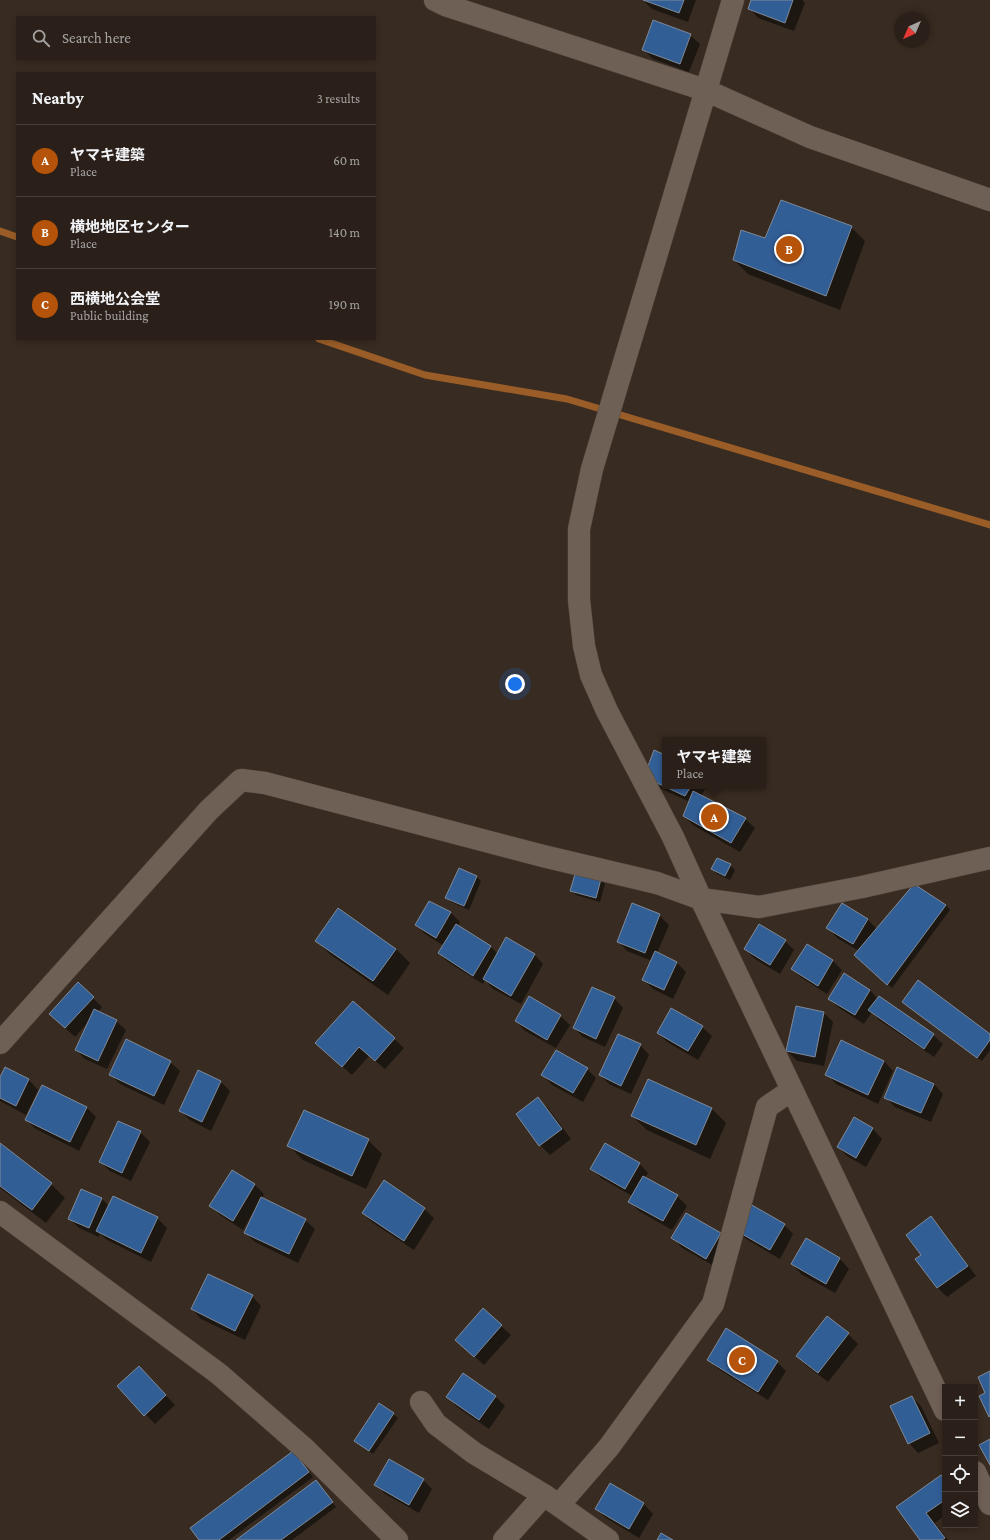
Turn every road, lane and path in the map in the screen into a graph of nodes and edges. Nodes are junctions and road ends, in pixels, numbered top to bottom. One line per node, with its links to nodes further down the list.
1 (435, 0): 3 (street)
2 (733, 0): 3 (street)
3 (705, 90): 4 (street); 6 (street)
4 (990, 200)
5 (990, 858): 6 (street)
6 (701, 899): 7 (street); 8 (street)
7 (0, 1043)
8 (792, 1090): 11 (street); 13 (street)
9 (0, 1212): 15 (street)
10 (421, 1402): 13 (street)
11 (942, 1404)
12 (978, 1478): 14 (street)
13 (552, 1500): 16 (street); 17 (street)
14 (990, 1504)
15 (397, 1540)
16 (504, 1540)
17 (608, 1540)

